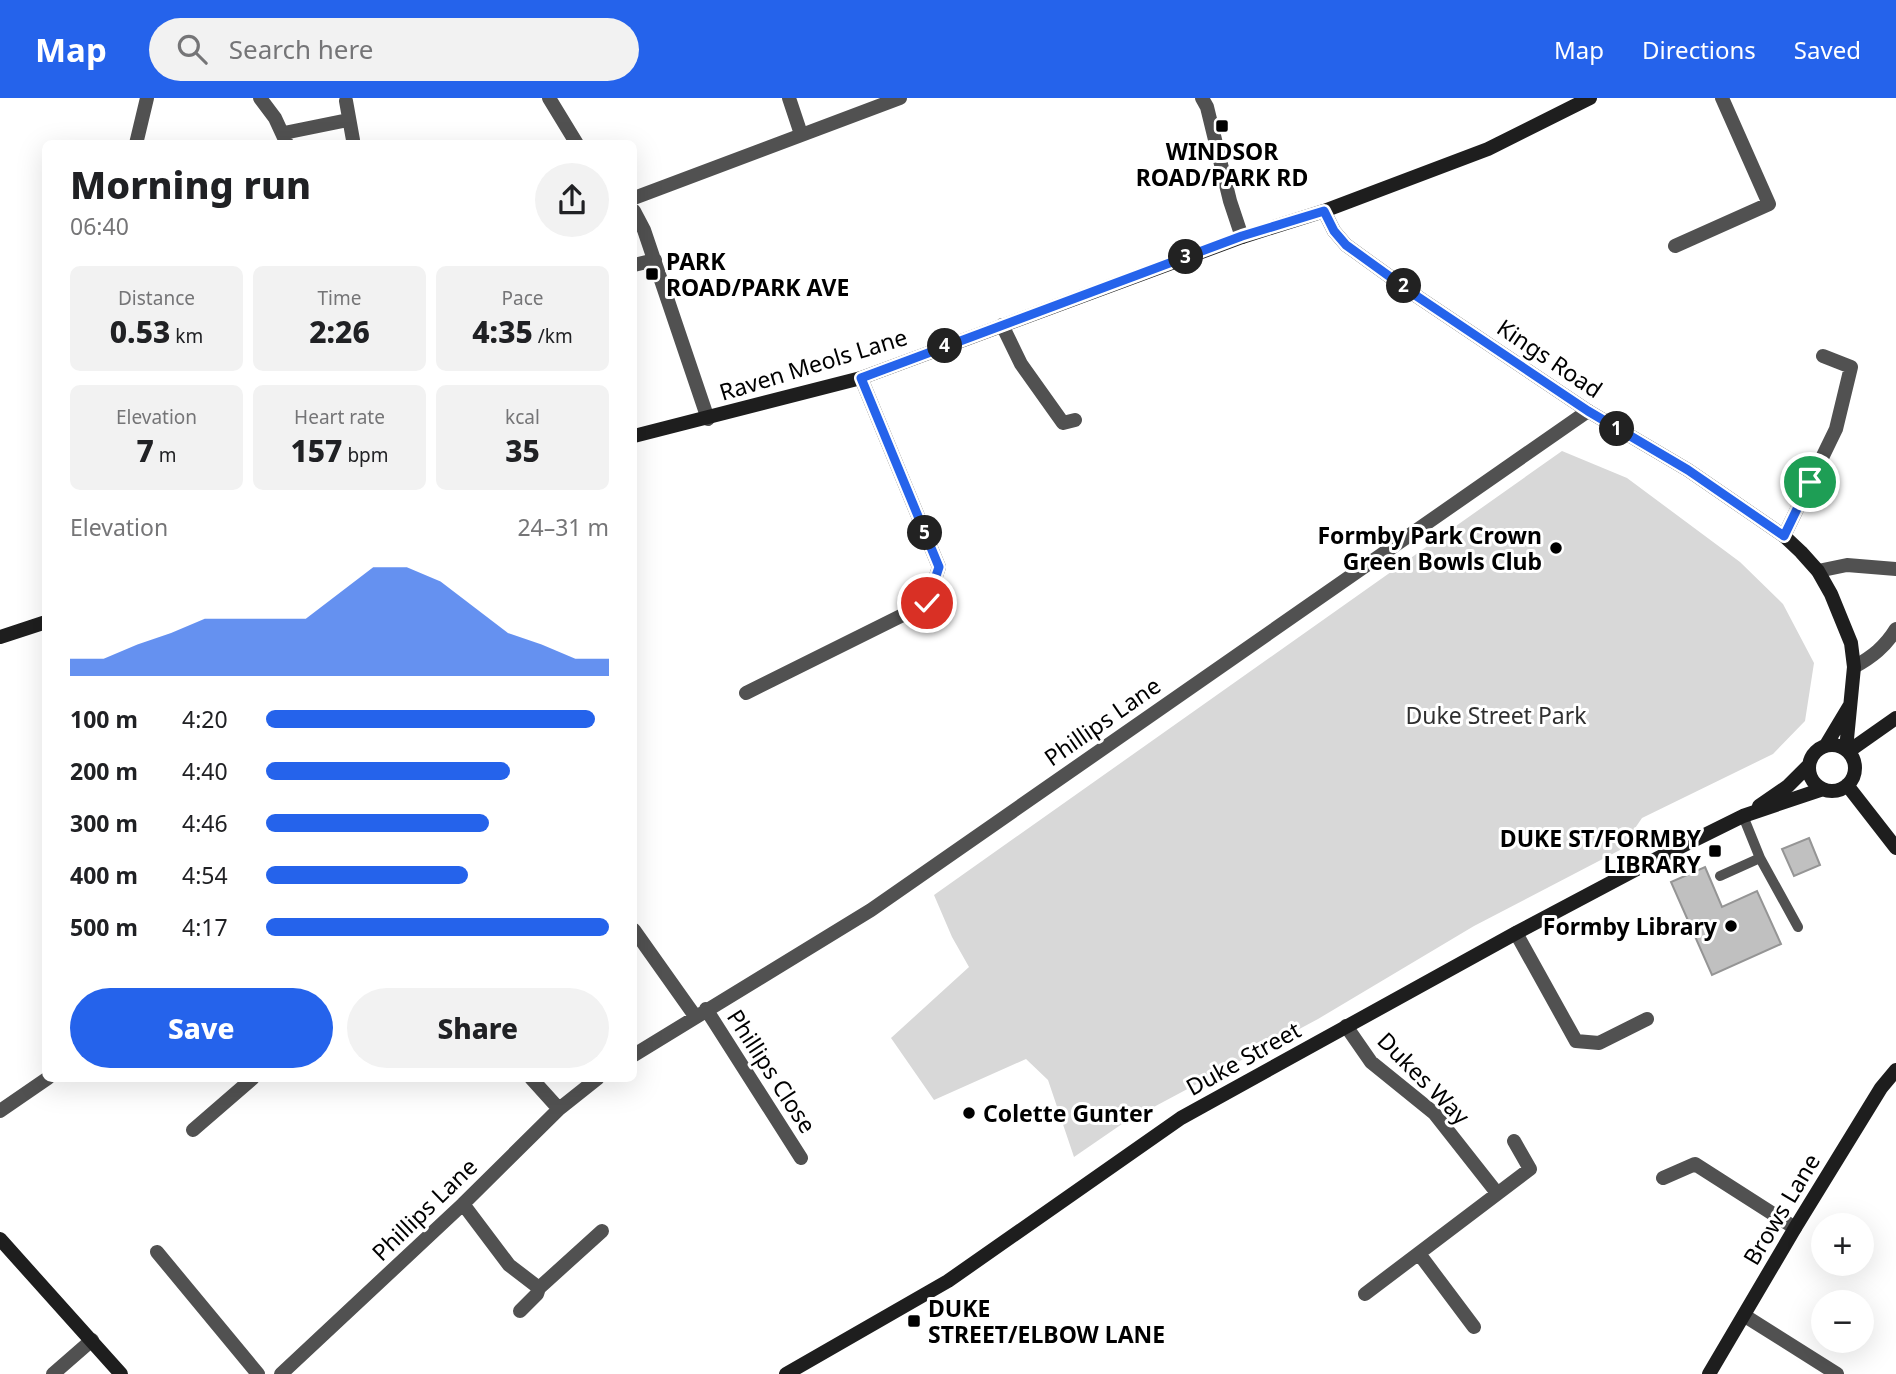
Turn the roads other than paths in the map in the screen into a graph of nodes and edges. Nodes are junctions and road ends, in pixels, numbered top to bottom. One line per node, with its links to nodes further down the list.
1 (147, 98): 13 (street)
2 (260, 98): 12 (street)
3 (550, 98): 15 (street)
4 (789, 98): 11 (street)
5 (900, 98): 11 (street)
6 (1202, 98): 19 (street)
7 (1590, 98): 17 (street, Raven Meols Lane)
8 (1722, 98): 20 (street)
9 (346, 101): 10 (street)
10 (348, 120): 12 (street); 14 (street)
11 (802, 134): 16 (street)
12 (286, 138)
13 (137, 140)
14 (352, 140)
15 (575, 140)
16 (637, 197)
17 (1324, 211): 19 (street, Raven Meols Lane); 26 (street, Kings Road)
18 (637, 217): 21 (street)
19 (1242, 236): 23 (street, Raven Meols Lane)
20 (1675, 246)
21 (654, 260): 22 (street); 27 (street)
22 (637, 264)
23 (1002, 325): 25 (street, Raven Meols Lane); 28 (street)
24 (1823, 356): 30 (street)
25 (861, 378): 27 (street, Raven Meols Lane); 37 (street)
26 (1588, 411): 30 (street, Kings Road); 52 (street, Phillips Lane)
27 (708, 419): 29 (street, Raven Meols Lane)
28 (1075, 420)
29 (637, 435)
30 (1784, 536): 32 (street, Kings Road)
31 (1896, 569): 32 (street)
32 (1818, 571): 36 (street, Kings Road)
33 (42, 623): 35 (street)
34 (1896, 629): 36 (street)
35 (0, 636)
36 (1854, 667): 38 (street, Kings Road)
37 (746, 693)
38 (1851, 704): 40 (street, Kings Road); 41 (street, Kings Road)
39 (1896, 718): 41 (street)
40 (1826, 745): 41 (street); 42 (street)
41 (1848, 750): 43 (street)
42 (1809, 765): 44 (street); 45 (street, Duke Street)
43 (1847, 786): 44 (street); 46 (street)
44 (1823, 789): 45 (street, Duke Street)
45 (1743, 816): 47 (lane); 50 (street, Duke Street)
46 (1896, 848)
47 (1760, 858): 48 (lane); 49 (lane)
48 (1720, 876)
49 (1798, 927)
50 (1516, 933): 53 (street); 54 (street, Duke Street)
51 (637, 934): 52 (street, Phillips Close)
52 (700, 1012): 55 (street, Phillips Lane); 65 (street, Phillips Close)
53 (1647, 1019)
54 (1346, 1026): 67 (street, Dukes Way); 80 (street, Duke Street)
55 (637, 1053)
56 (1896, 1070): 69 (street, Brows Lane)
57 (42, 1082): 62 (street)
58 (248, 1082): 63 (street)
59 (535, 1082): 61 (street)
60 (593, 1082): 61 (street, Phillips Lane)
61 (559, 1109): 68 (street, Phillips Lane)
62 (0, 1111)
63 (193, 1130)
64 (1514, 1141): 67 (street)
65 (801, 1158)
66 (1663, 1178): 69 (street)
67 (1497, 1193): 73 (street)
68 (463, 1204): 74 (street); 84 (street, Phillips Lane)
69 (1795, 1228): 77 (street, Brows Lane)
70 (602, 1231): 74 (street)
71 (0, 1239): 79 (street)
72 (157, 1252): 83 (street)
73 (1420, 1255): 75 (street); 78 (street)
74 (539, 1288): 76 (street)
75 (1365, 1294)
76 (520, 1311)
77 (1745, 1316): 85 (street, Brows Lane); 86 (street)
78 (1474, 1327)
79 (92, 1340): 81 (street); 82 (street)
80 (796, 1372)
81 (53, 1374)
82 (121, 1374)
83 (258, 1374)
84 (281, 1374)
85 (1709, 1374)
86 (1837, 1374)

